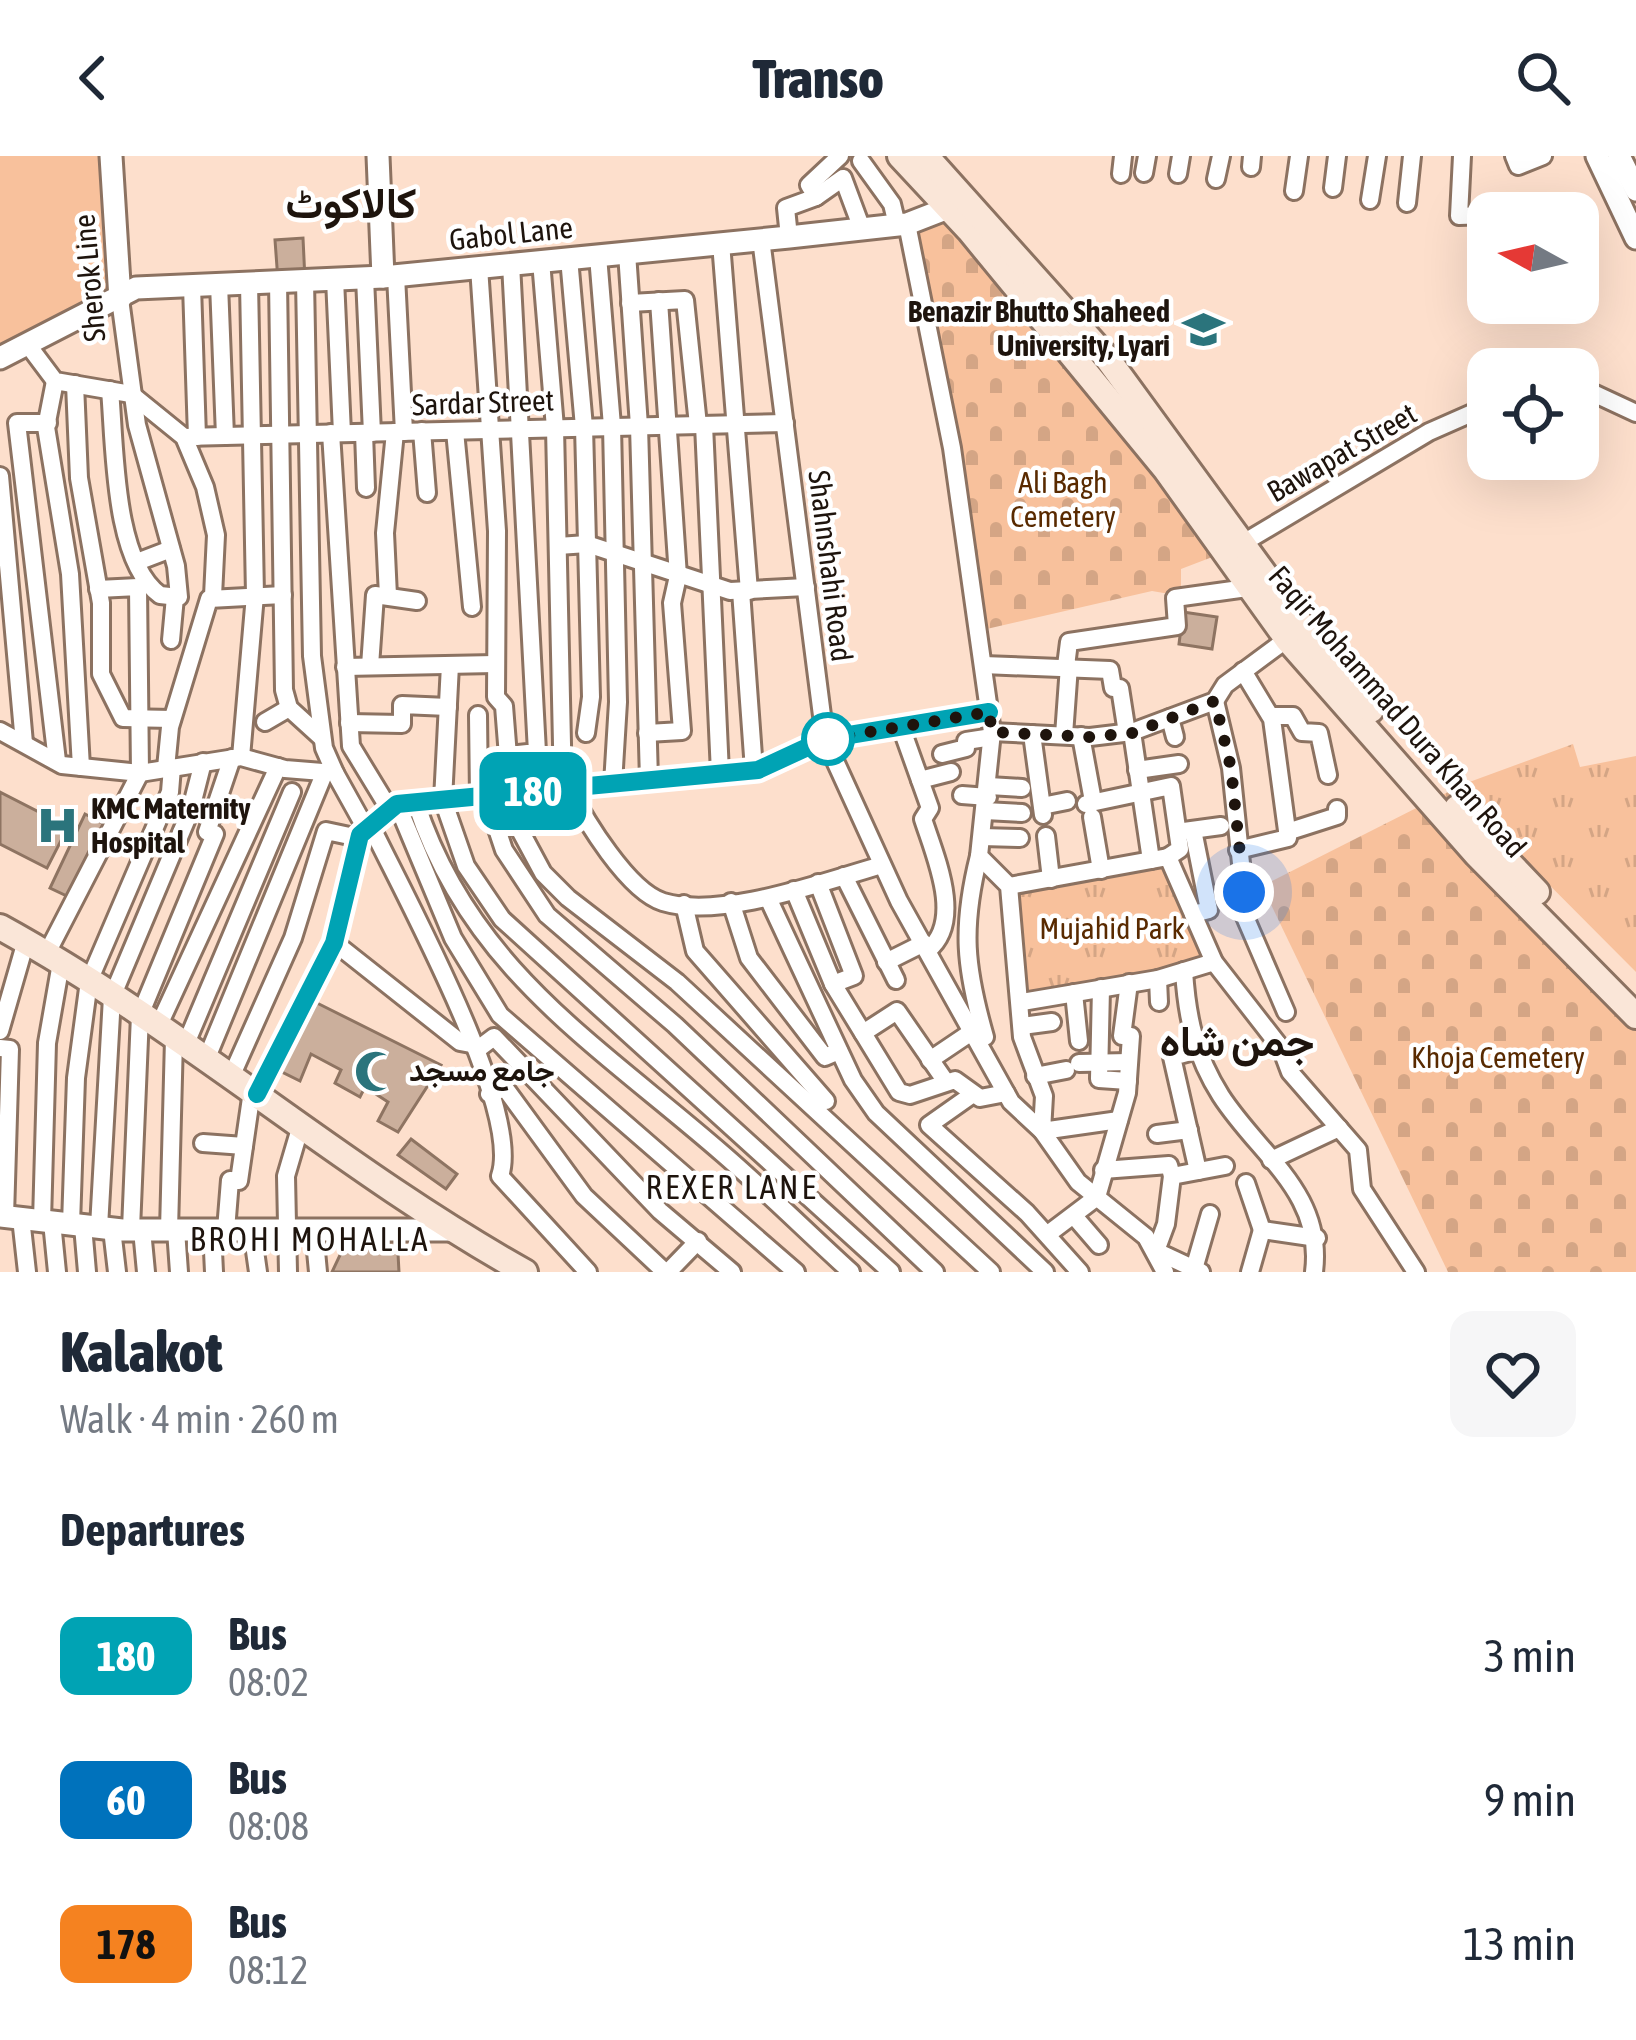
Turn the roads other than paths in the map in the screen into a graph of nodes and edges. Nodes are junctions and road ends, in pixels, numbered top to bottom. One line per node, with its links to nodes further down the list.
1 (111, 156): 45 (street, Sherok Line)
2 (378, 156): 38 (street)
3 (900, 156): 24 (main road, Faqir Mohammad Dura Khan Road)
4 (926, 156): 24 (main road, Faqir Mohammad Dura Khan Road)
5 (1221, 156): 17 (street)
6 (1299, 156): 20 (street)
7 (1337, 156): 18 (street)
8 (1377, 156): 22 (street)
9 (1412, 156): 23 (street)
10 (1462, 156): 25 (street)
11 (1514, 156): 12 (street)
12 (1543, 156)
13 (1597, 156): 29 (street)
14 (1619, 156): 19 (street)
15 (831, 159): 21 (street)
16 (861, 161): 26 (street)
17 (1216, 179)
18 (1333, 188)
19 (1636, 190)
20 (1294, 191)
21 (816, 197): 27 (street); 28 (street)
22 (1370, 200)
23 (1407, 203)
24 (958, 205): 26 (street, Gabol Lane); 84 (main road, Faqir Mohammad Dura Khan Road)
25 (1467, 216)
26 (902, 225): 27 (street, Gabol Lane); 110 (street)
27 (862, 229): 28 (street, Gabol Lane)
28 (789, 237): 30 (street, Gabol Lane)
29 (1636, 238)
30 (761, 239): 31 (street, Gabol Lane); 58 (street, Shahnshahi Road)
31 (721, 243): 32 (street, Gabol Lane); 59 (street)
32 (626, 253): 33 (street, Gabol Lane); 47 (street)
33 (598, 256): 34 (street, Gabol Lane); 62 (street)
34 (569, 258): 35 (street, Gabol Lane); 64 (street)
35 (542, 261): 36 (street, Gabol Lane); 65 (street)
36 (511, 264): 37 (street, Gabol Lane); 66 (street)
37 (478, 267): 38 (street, Gabol Lane); 68 (street)
38 (381, 277): 39 (street, Gabol Lane); 69 (street); 71 (street)
39 (334, 279): 40 (street, Gabol Lane); 70 (street)
40 (305, 280): 41 (street, Gabol Lane); 72 (street)
41 (278, 281): 42 (street, Gabol Lane); 74 (street)
42 (249, 283): 43 (street, Gabol Lane); 73 (street)
43 (219, 284): 44 (street, Gabol Lane); 75 (street)
44 (192, 286): 45 (street, Gabol Lane); 76 (street)
45 (120, 299): 48 (street, Gabol Lane); 53 (street, Sherok Line)
46 (658, 301): 47 (street); 60 (street); 61 (street)
47 (630, 303): 63 (street)
48 (28, 345): 49 (street, Gabol Lane); 50 (street)
49 (0, 358)
50 (55, 381): 51 (street); 57 (street)
51 (75, 384): 52 (street); 93 (street)
52 (110, 390): 53 (street); 87 (street)
53 (131, 394): 76 (street); 85 (street, Sherok Line)
54 (1599, 396): 55 (street)
55 (1636, 413)
56 (1467, 415): 84 (street, Bawapat Street)
57 (48, 423): 77 (street); 115 (street)
58 (784, 423): 59 (street, Sardar Street); 91 (street, Shahnshahi Road)
59 (740, 424): 61 (street, Sardar Street); 94 (street)
60 (669, 425): 61 (street, Sardar Street); 63 (street, Sardar Street); 89 (street)
61 (701, 425): 90 (street)
62 (612, 426): 63 (street, Sardar Street); 64 (street, Sardar Street); 86 (street)
63 (639, 426): 88 (street)
64 (584, 427): 65 (street, Sardar Street); 82 (street)
65 (555, 428): 66 (street, Sardar Street); 83 (street)
66 (523, 429): 68 (street, Sardar Street); 139 (street)
67 (455, 430): 68 (street, Sardar Street); 69 (street, Sardar Street); 103 (street)
68 (489, 430): 108 (street)
69 (407, 432): 71 (street, Sardar Street); 81 (street); 98 (street)
70 (336, 433): 71 (street, Sardar Street); 72 (street, Sardar Street); 113 (street)
71 (368, 433): 80 (street)
72 (307, 434): 74 (street, Sardar Street); 135 (street)
73 (254, 435): 74 (street, Sardar Street); 75 (street, Sardar Street); 95 (street)
74 (284, 435): 96 (street)
75 (225, 436): 76 (street, Sardar Street)
76 (190, 437): 97 (street)
77 (21, 444): 78 (street); 100 (street)
78 (0, 446)
79 (0, 476): 101 (street)
80 (366, 488)
81 (427, 493)
82 (586, 544): 83 (street); 86 (street); 129 (street)
83 (558, 546): 157 (street)
84 (1234, 548): 92 (main road, Faqir Mohammad Dura Khan Road); 207 (main road, Faqir Mohammad Dura Khan Road)
85 (171, 550): 87 (street); 99 (street, Sherok Line)
86 (614, 554): 88 (street); 156 (street)
87 (137, 562): 99 (street)
88 (640, 562): 89 (street); 107 (street)
89 (678, 575): 90 (street); 104 (street)
90 (708, 585): 94 (street); 152 (street)
91 (806, 587): 94 (street); 136 (street, Shahnshahi Road)
92 (1247, 588): 105 (main road, Faqir Mohammad Dura Khan Road); 112 (street)
93 (98, 589): 116 (street); 123 (street)
94 (745, 591): 147 (street)
95 (255, 595): 96 (street); 97 (street); 140 (street)
96 (283, 595): 119 (street)
97 (213, 596): 124 (street)
98 (388, 596): 102 (street); 111 (street)
99 (175, 597): 106 (street, Sherok Line)
100 (39, 598): 101 (street); 141 (street)
101 (11, 600): 137 (street)
102 (417, 601)
103 (472, 607)
104 (675, 638): 107 (street); 130 (street)
105 (1287, 639): 114 (street); 212 (main road, Faqir Mohammad Dura Khan Road)
106 (171, 640)
107 (644, 640): 130 (street)
108 (495, 664): 109 (street); 139 (street)
109 (450, 665): 111 (street); 118 (street)
110 (982, 665): 112 (street); 120 (street)
111 (370, 666): 113 (street)
112 (1067, 666): 131 (street); 134 (street)
113 (345, 667): 126 (street)
114 (1243, 670): 117 (street); 122 (street)
115 (77, 674): 116 (street); 144 (street)
116 (101, 674): 123 (street)
117 (1215, 701): 131 (street); 179 (street)
118 (448, 707): 126 (street); 164 (street)
119 (289, 708): 125 (street); 135 (street)
120 (989, 712): 127 (street); 132 (street)
121 (478, 715): 161 (street)
122 (1271, 716): 153 (street); 173 (street)
123 (136, 718): 124 (street); 150 (street)
124 (172, 719): 146 (street)
125 (265, 722)
126 (349, 723): 167 (street)
127 (901, 727): 136 (street); 155 (street)
128 (0, 731): 137 (street)
129 (586, 733)
130 (647, 733): 154 (street)
131 (1129, 733): 134 (street); 148 (street)
132 (992, 734): 133 (street); 138 (street); 163 (street)
133 (1032, 734): 134 (street); 166 (street)
134 (1072, 736): 166 (street)
135 (322, 739): 151 (street)
136 (825, 739): 147 (street); 182 (street, Shahnshahi Road)
137 (24, 743): 141 (street)
138 (942, 754)
139 (508, 755): 161 (street)
140 (237, 757): 142 (street); 145 (street); 218 (street)
141 (57, 761): 144 (street)
142 (203, 762): 146 (street); 208 (street)
143 (1179, 764): 148 (street)
144 (81, 767): 150 (street)
145 (278, 767): 151 (street); 174 (street)
146 (169, 768): 150 (street); 202 (street)
147 (754, 770): 152 (street)
148 (1137, 770): 160 (street)
149 (951, 772): 155 (street)
150 (140, 773): 196 (street)
151 (329, 773): 171 (street); 218 (street)
152 (720, 773): 154 (street)
153 (1328, 775)
154 (649, 780): 156 (street)
155 (920, 780): 195 (street)
156 (613, 784): 157 (street)
157 (566, 788): 161 (street); 191 (street)
158 (1022, 788): 163 (street)
159 (292, 792): 178 (street)
160 (1141, 792): 166 (street); 172 (street); 181 (street)
161 (494, 795): 164 (street); 284 (street); 285 (street)
162 (962, 795): 163 (street)
163 (987, 798): 169 (street); 176 (street)
164 (443, 800): 165 (street); 283 (street)
165 (416, 803): 167 (street); 282 (street)
166 (1084, 806): 183 (street)
167 (393, 807): 171 (street); 281 (street)
168 (1337, 809): 173 (street)
169 (1022, 813)
170 (1221, 826): 172 (street)
171 (365, 830): 194 (street); 220 (street); 230 (street)
172 (1185, 831): 181 (street); 192 (street)
173 (1287, 832): 179 (street)
174 (248, 833): 178 (street); 218 (street)
175 (1046, 836): 185 (street)
176 (982, 837): 177 (street); 180 (street)
177 (1019, 838)
178 (271, 842): 218 (street)
179 (1238, 850): 211 (street)
180 (979, 856): 187 (street); 226 (street)
181 (1159, 858): 183 (street); 192 (street)
182 (883, 865): 184 (street); 195 (street, Shahnshahi Road)
183 (1101, 870): 185 (street)
184 (844, 876): 186 (street); 197 (street)
185 (1051, 879): 187 (street)
186 (818, 883): 188 (street); 204 (street)
187 (1009, 886): 209 (street)
188 (794, 890): 189 (street); 204 (street)
189 (768, 898): 190 (street); 223 (street)
190 (731, 902): 191 (street); 223 (street)
191 (683, 904): 234 (street)
192 (1193, 914): 198 (street)
193 (0, 927): 196 (main road)
194 (334, 943): 220 (street); 230 (street)
195 (926, 946): 197 (street); 216 (street, Shahnshahi Road)
196 (45, 952): 202 (main road); 215 (street); 253 (street)
197 (886, 962): 201 (street)
198 (1214, 962): 199 (street); 238 (street)
199 (1184, 971): 200 (street); 222 (street)
200 (1158, 979): 203 (street); 210 (street)
201 (896, 980)
202 (89, 981): 208 (main road); 253 (street)
203 (1129, 983): 205 (street); 227 (street)
204 (833, 984): 217 (street)
205 (1101, 988): 206 (street); 225 (street)
206 (1074, 993): 209 (street); 219 (street)
207 (1636, 994)
208 (112, 997): 218 (main road); 253 (street)
209 (1022, 1001): 214 (street)
210 (1159, 1002)
211 (1286, 1012)
212 (1636, 1016)
213 (1052, 1022): 214 (street)
214 (1022, 1026): 228 (street)
215 (0, 1031)
216 (973, 1031): 224 (street); 226 (street, Shahnshahi Road)
217 (863, 1033): 224 (street); 229 (street)
218 (172, 1037): 230 (main road); 253 (street); 254 (street)
219 (1079, 1041)
220 (477, 1047): 232 (street); 263 (street)
221 (0, 1048): 235 (street)
222 (1198, 1050): 239 (street); 244 (street)
223 (838, 1051): 286 (street)
224 (930, 1060): 229 (street)
225 (1099, 1060): 227 (street); 228 (street)
226 (994, 1069): 231 (street)
227 (1128, 1072): 236 (street)
228 (1035, 1076): 240 (street)
229 (946, 1082): 233 (street)
230 (246, 1087): 237 (main road); 243 (street)
231 (1006, 1093): 233 (street); 240 (street)
232 (489, 1094): 267 (street); 279 (street)
233 (974, 1094): 261 (street)
234 (826, 1101)
235 (5, 1113): 253 (street)
236 (1119, 1120): 240 (street); 246 (street)
237 (301, 1125): 257 (street); 259 (main road)
238 (1339, 1128): 244 (street); 291 (street)
239 (1189, 1130): 241 (street); 247 (street)
240 (1042, 1131): 250 (street)
241 (1157, 1135)
242 (203, 1143): 243 (street)
243 (244, 1146): 255 (street)
244 (1271, 1160): 262 (street)
245 (1225, 1166): 247 (street)
246 (1103, 1170): 248 (street); 250 (street)
247 (1198, 1171): 248 (street)
248 (1172, 1176): 265 (street)
249 (1246, 1183): 260 (street)
250 (1097, 1197): 252 (street); 265 (street)
251 (1210, 1214): 266 (street)
252 (1074, 1216): 261 (street); 264 (street)
253 (69, 1223): 254 (street); 268 (street); 269 (street); 270 (street); 271 (street); 272 (street)
254 (172, 1230): 255 (street); 273 (street)
255 (219, 1230): 256 (street); 274 (street)
256 (252, 1230): 257 (street); 275 (street)
257 (284, 1230): 258 (street); 276 (street)
258 (314, 1230): 259 (street); 277 (street)
259 (448, 1230): 278 (main road)
260 (1262, 1230): 262 (street); 289 (street)
261 (1048, 1234): 287 (street)
262 (1317, 1238): 290 (street)
263 (698, 1240): 267 (street); 280 (street)
264 (1099, 1245)
265 (1156, 1252): 266 (street); 288 (street)
266 (1198, 1270)
267 (672, 1271)
268 (26, 1272)
269 (56, 1272)
270 (86, 1272)
271 (116, 1272)
272 (146, 1272)
273 (179, 1272)
274 (214, 1272)
275 (258, 1272)
276 (288, 1272)
277 (319, 1272)
278 (525, 1272)
279 (588, 1272)
280 (732, 1272)
281 (796, 1272)
282 (850, 1272)
283 (891, 1272)
284 (935, 1272)
285 (991, 1272)
286 (1045, 1272)
287 (1080, 1272)
288 (1165, 1272)
289 (1250, 1272)
290 (1314, 1272)
291 (1416, 1272)

